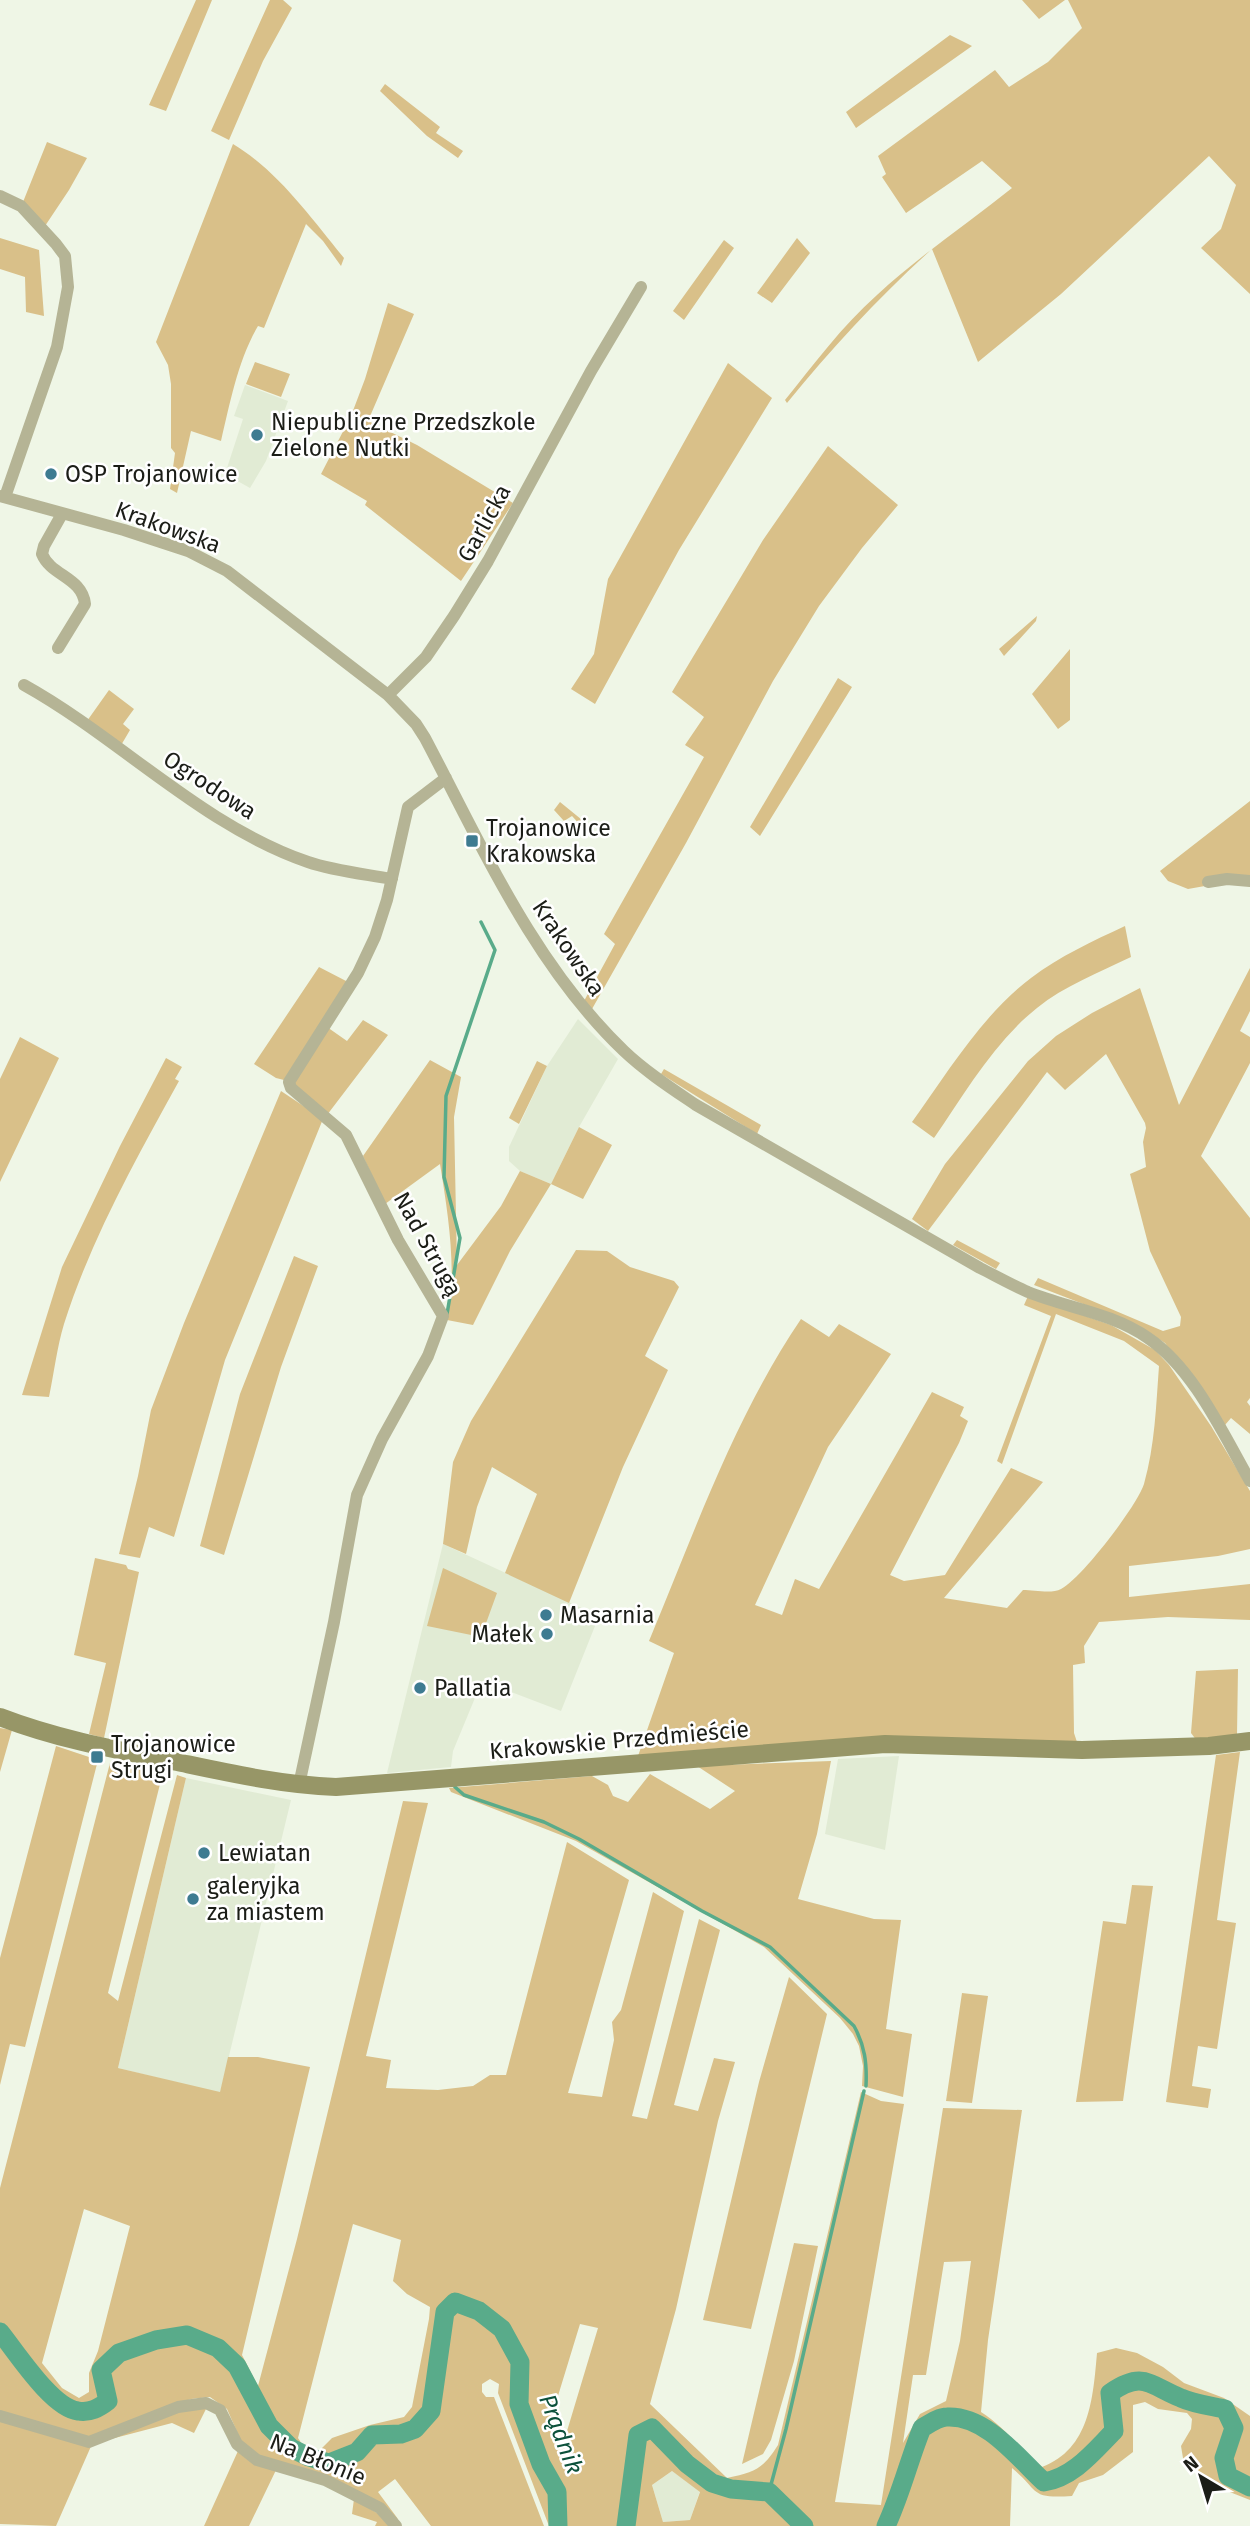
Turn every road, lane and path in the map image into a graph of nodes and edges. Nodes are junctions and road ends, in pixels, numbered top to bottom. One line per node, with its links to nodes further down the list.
1 (0, 196): 3 (street)
2 (641, 287): 7 (street, Garlicka)
3 (3, 496): 4 (street, Krakowska)
4 (62, 514): 5 (street); 7 (street, Krakowska)
5 (58, 648)
6 (24, 685): 9 (street, Ogrodowa)
7 (388, 695): 8 (street, Krakowska)
8 (446, 778): 9 (street, Nad Strugą); 12 (street, Krakowska)
9 (392, 880): 15 (street, Nad Strugą)
10 (1250, 881): 11 (street)
11 (1208, 882)
12 (1250, 1481)
13 (0, 1717): 15 (main road, Krakowskie Przedmieście)
14 (1250, 1741): 15 (main road, Krakowskie Przedmieście)
15 (299, 1785)
16 (0, 2416): 17 (street, Na Błonie)
17 (396, 2526)

